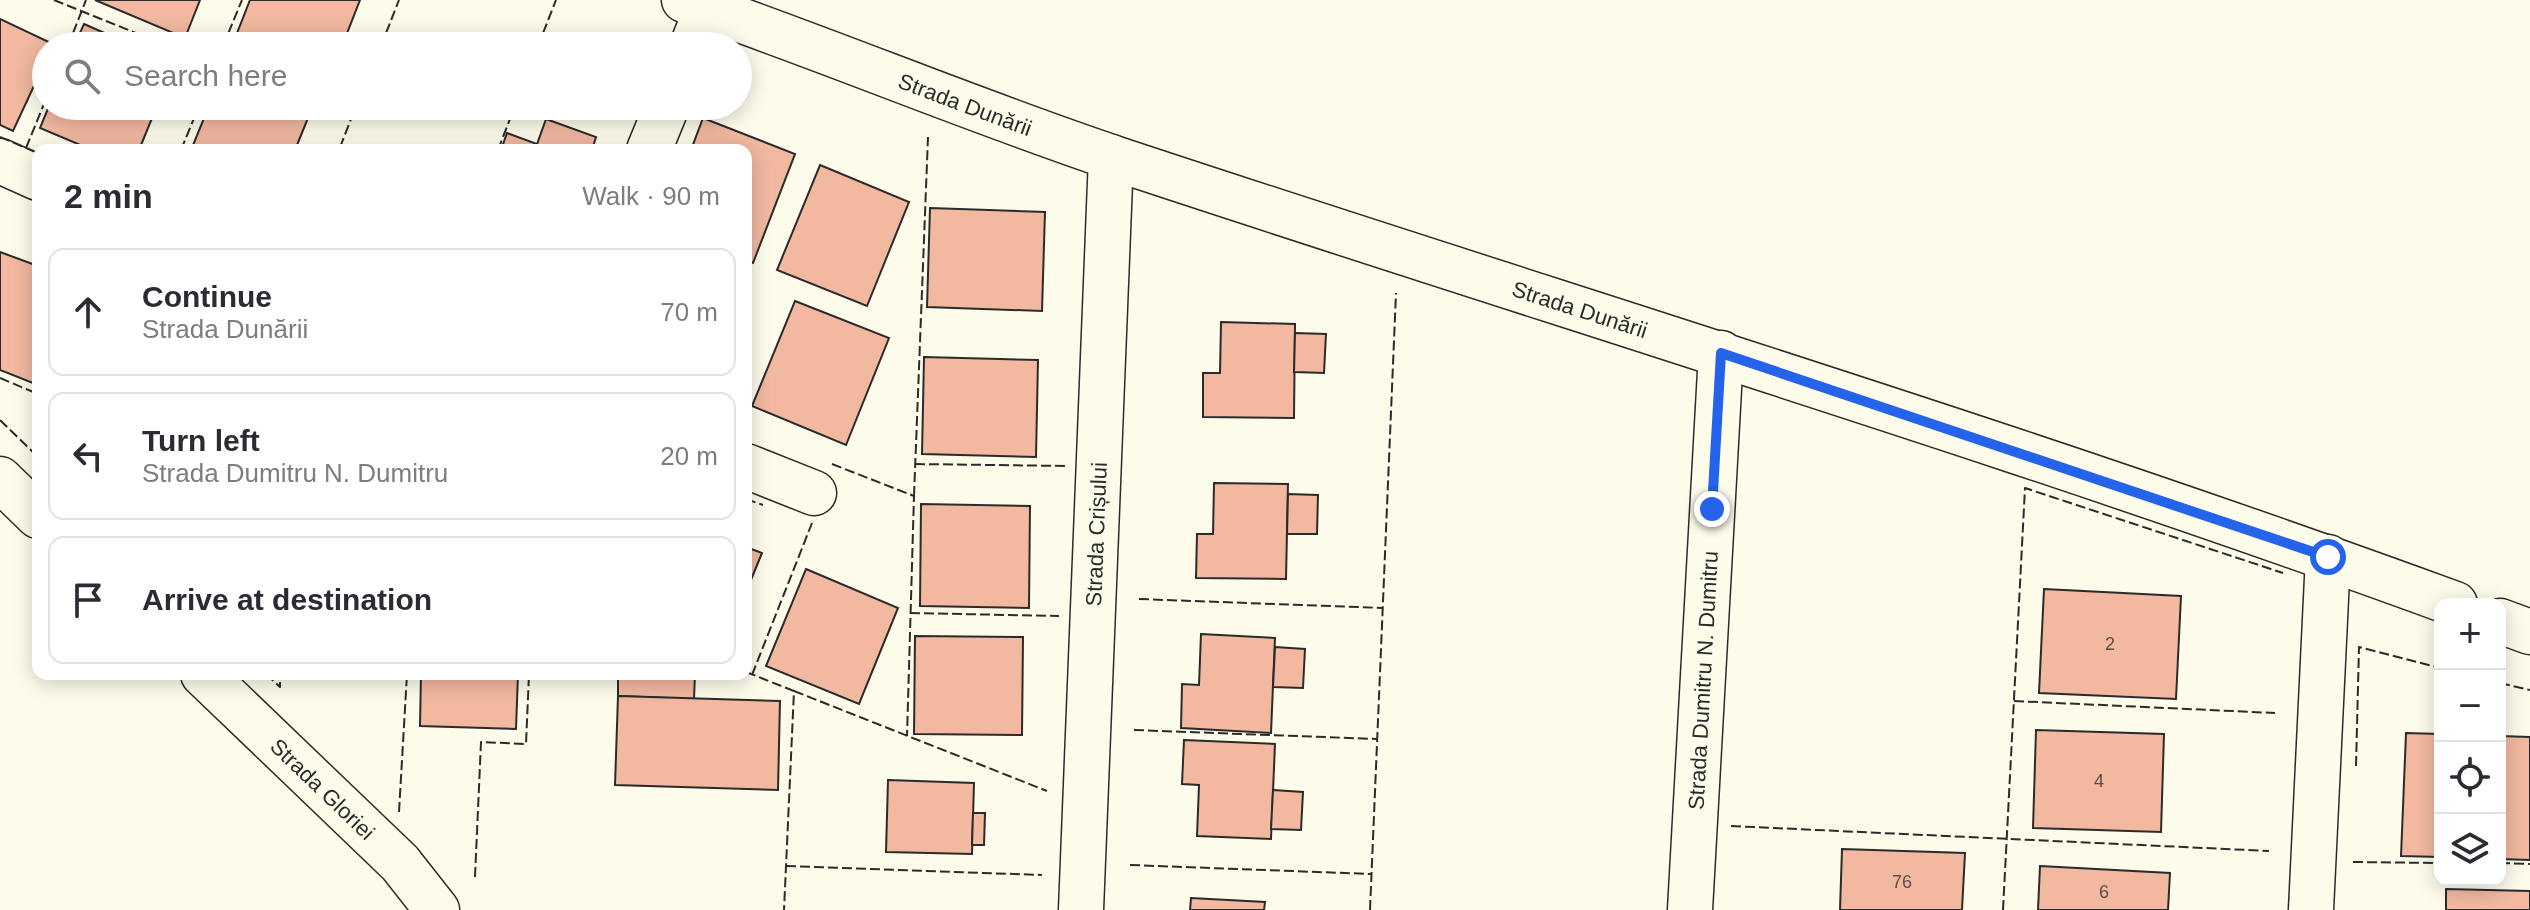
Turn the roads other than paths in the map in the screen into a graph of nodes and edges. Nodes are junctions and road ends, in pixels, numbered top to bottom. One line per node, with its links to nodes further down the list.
1 (694, 18): 2 (street, Strada Dunării)
2 (736, 32)
3 (752, 37): 6 (street, Strada Dunării)
4 (661, 120): 5 (street)
5 (651, 144)
6 (1111, 157): 9 (street, Strada Dunării); 20 (street, Strada Crișului)
7 (0, 161): 8 (street)
8 (32, 175)
9 (1721, 353): 14 (street, Strada Dunării); 21 (street, Strada Dumitru N. Dumitru)
10 (752, 468): 12 (street)
11 (0, 479): 13 (street)
12 (814, 493)
13 (32, 510)
14 (2328, 557): 15 (street, Strada Dunării); 22 (street)
15 (2439, 598)
16 (2506, 623): 17 (street)
17 (2530, 632)
18 (209, 680): 19 (street, Strada Gloriei)
19 (437, 910)
20 (1081, 910)
21 (1690, 910)
22 (2311, 910)

